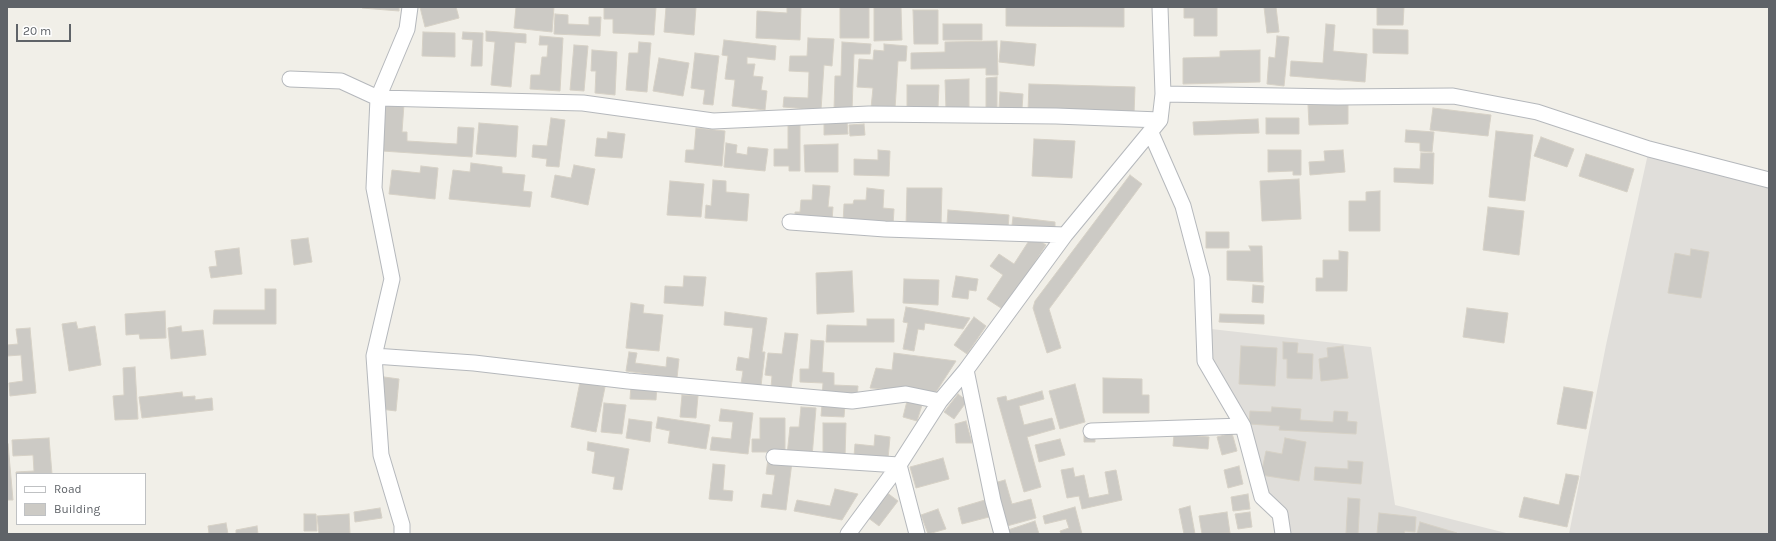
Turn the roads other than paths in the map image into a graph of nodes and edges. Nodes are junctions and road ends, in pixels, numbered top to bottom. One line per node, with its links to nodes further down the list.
1 (410, 7): 5 (street)
2 (1160, 7): 4 (street)
3 (290, 79): 5 (street)
4 (1163, 94): 6 (street); 8 (street)
5 (378, 98): 6 (street); 11 (street)
6 (1160, 120): 7 (street)
7 (1151, 133): 10 (street); 14 (street)
8 (1769, 180)
9 (790, 222): 10 (street)
10 (1065, 235): 12 (street)
11 (374, 356): 13 (street); 18 (street)
12 (966, 370): 13 (street); 21 (street)
13 (940, 401): 17 (street)
14 (1243, 426): 15 (street); 22 (street)
15 (1091, 431)
16 (774, 457): 17 (street)
17 (899, 465): 19 (street); 20 (street)
18 (402, 534)
19 (848, 534)
20 (917, 534)
21 (1002, 534)
22 (1283, 534)

